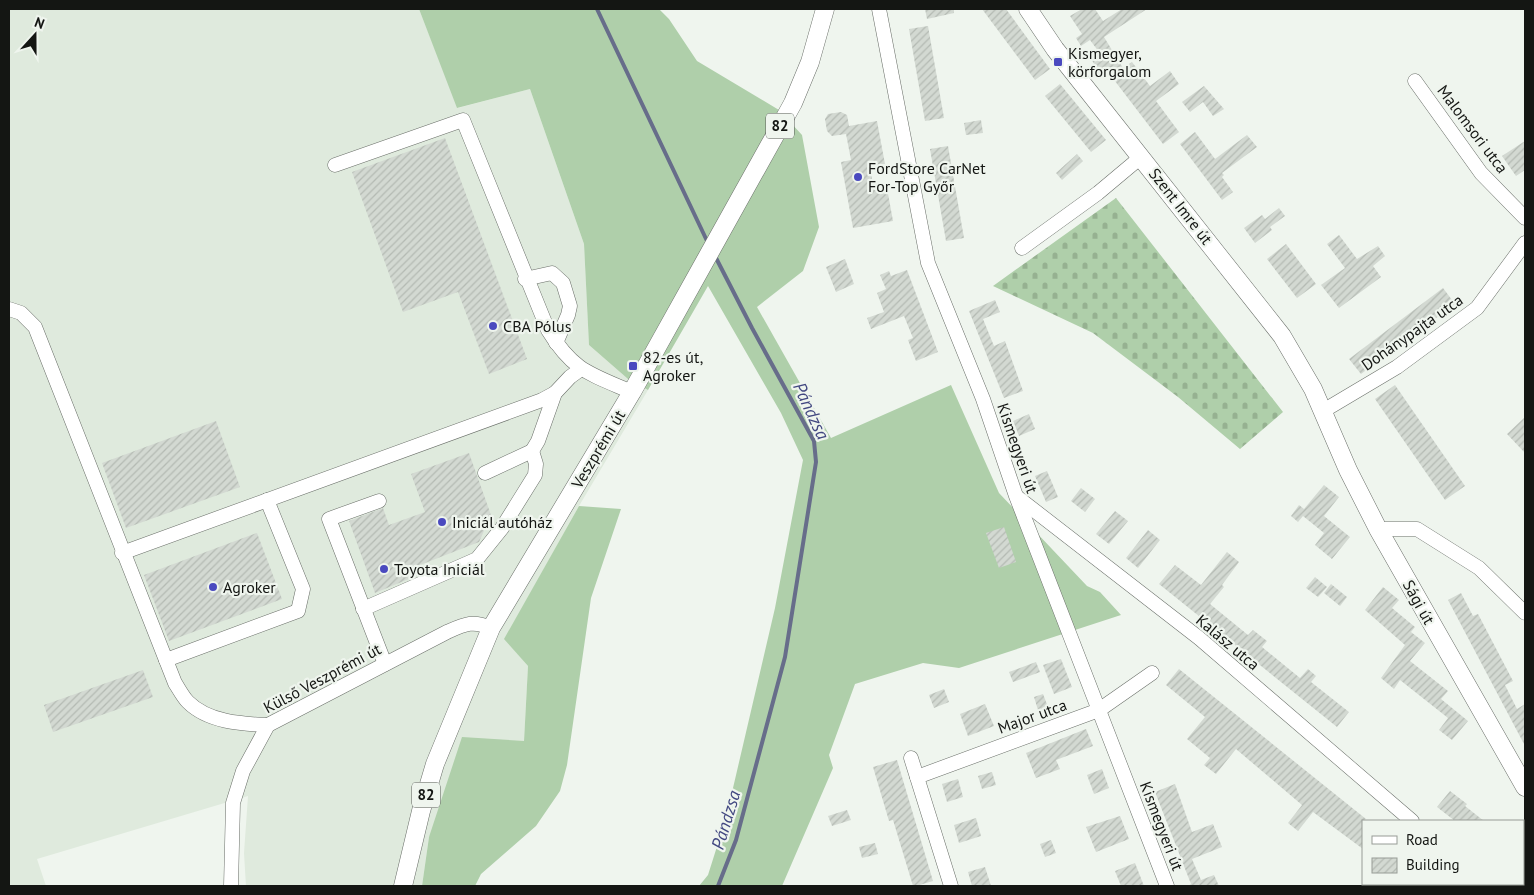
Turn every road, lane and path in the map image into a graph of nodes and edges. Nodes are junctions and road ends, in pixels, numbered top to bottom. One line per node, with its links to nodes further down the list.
1 (879, 9): 21 (street, Kismegyeri út)
2 (1028, 9): 5 (main road, Szent Imre út)
3 (826, 14): 14 (main road, Veszprémi út / 82)
4 (1415, 81): 7 (street, Malomsori utca)
5 (1141, 157): 9 (street); 17 (main road, Szent Imre út)
6 (335, 165): 10 (street)
7 (1525, 218)
8 (1525, 243): 17 (street, Dohánypajta utca)
9 (1022, 248)
10 (525, 279): 12 (street); 12 (street)
11 (9, 309): 25 (street)
12 (556, 343): 13 (street)
13 (581, 369): 14 (street); 15 (street)
14 (632, 392): 28 (main road, Veszprémi út / 82)
15 (555, 393): 16 (street); 18 (street)
16 (534, 403): 18 (street); 22 (street)
17 (1323, 411): 24 (main road, Sági út)
18 (548, 412): 19 (street)
19 (532, 451): 20 (street); 26 (street)
20 (485, 473)
21 (1016, 496): 32 (street, Kismegyeri út); 37 (street, Kalász utca)
22 (267, 500): 25 (street); 29 (street)
23 (378, 501): 26 (street)
24 (1378, 529): 27 (street); 36 (main road, Sági út)
25 (122, 553): 29 (street)
26 (363, 609): 30 (street)
27 (1525, 613)
28 (491, 628): 30 (street, Külső Veszprémi út); 39 (main road, Veszprémi út / 82)
29 (166, 660): 33 (street)
30 (385, 664): 33 (street, Külső Veszprémi út)
31 (1152, 673): 32 (street, Major utca)
32 (1099, 710): 35 (street, Major utca); 41 (street, Kismegyeri út)
33 (268, 724): 38 (street, Külső Veszprémi út)
34 (911, 758): 35 (street)
35 (917, 777): 40 (street)
36 (1525, 787)
37 (1411, 820)
38 (231, 886)
39 (403, 886)
40 (951, 886)
41 (1167, 886)

